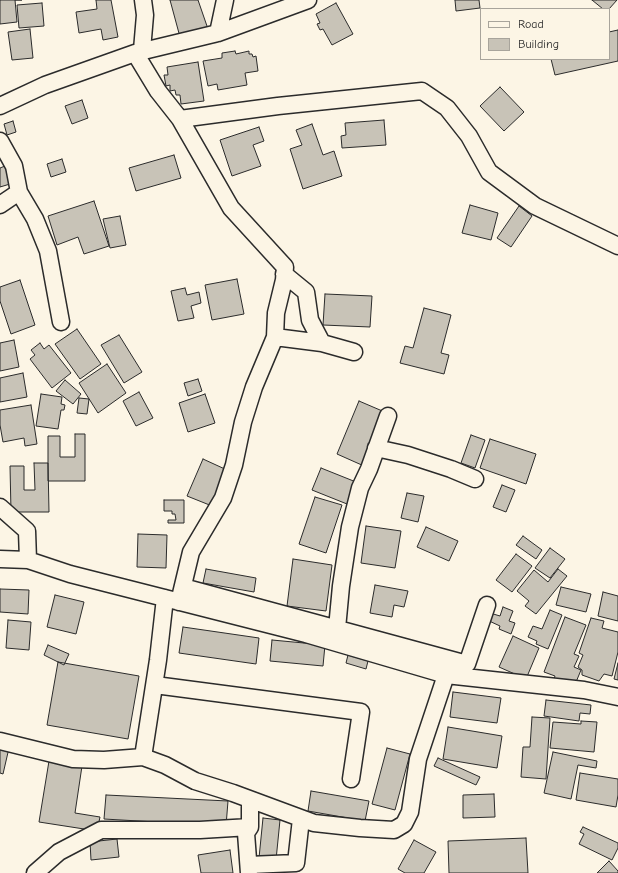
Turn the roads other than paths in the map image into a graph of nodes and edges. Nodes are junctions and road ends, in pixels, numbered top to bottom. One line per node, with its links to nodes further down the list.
1 (143, 0): 5 (street)
2 (225, 0): 4 (street)
3 (308, 0): 4 (street)
4 (218, 33): 5 (street)
5 (138, 52): 6 (street); 7 (street)
6 (0, 106)
7 (180, 119): 11 (street); 12 (street)
8 (0, 141): 9 (street)
9 (19, 192): 10 (street); 13 (street)
10 (0, 205)
11 (618, 246)
12 (284, 274): 14 (street); 15 (street)
13 (61, 322)
14 (275, 337): 15 (street); 23 (street)
15 (322, 343): 16 (street)
16 (354, 352)
17 (388, 416): 18 (street)
18 (376, 448): 19 (street); 25 (street)
19 (475, 479)
20 (0, 507): 22 (street)
21 (0, 559): 22 (street)
22 (28, 560): 23 (street)
23 (176, 596): 25 (street); 27 (street)
24 (487, 605): 25 (street)
25 (336, 636): 26 (street)
26 (446, 675): 28 (street); 33 (street)
27 (155, 685): 30 (street); 31 (street)
28 (618, 697)
29 (0, 740): 30 (street)
30 (143, 757): 32 (street)
31 (351, 779)
32 (250, 801): 33 (street); 34 (street)
33 (301, 819): 35 (street)
34 (250, 827): 35 (street); 36 (street)
35 (249, 869)
36 (35, 873)

